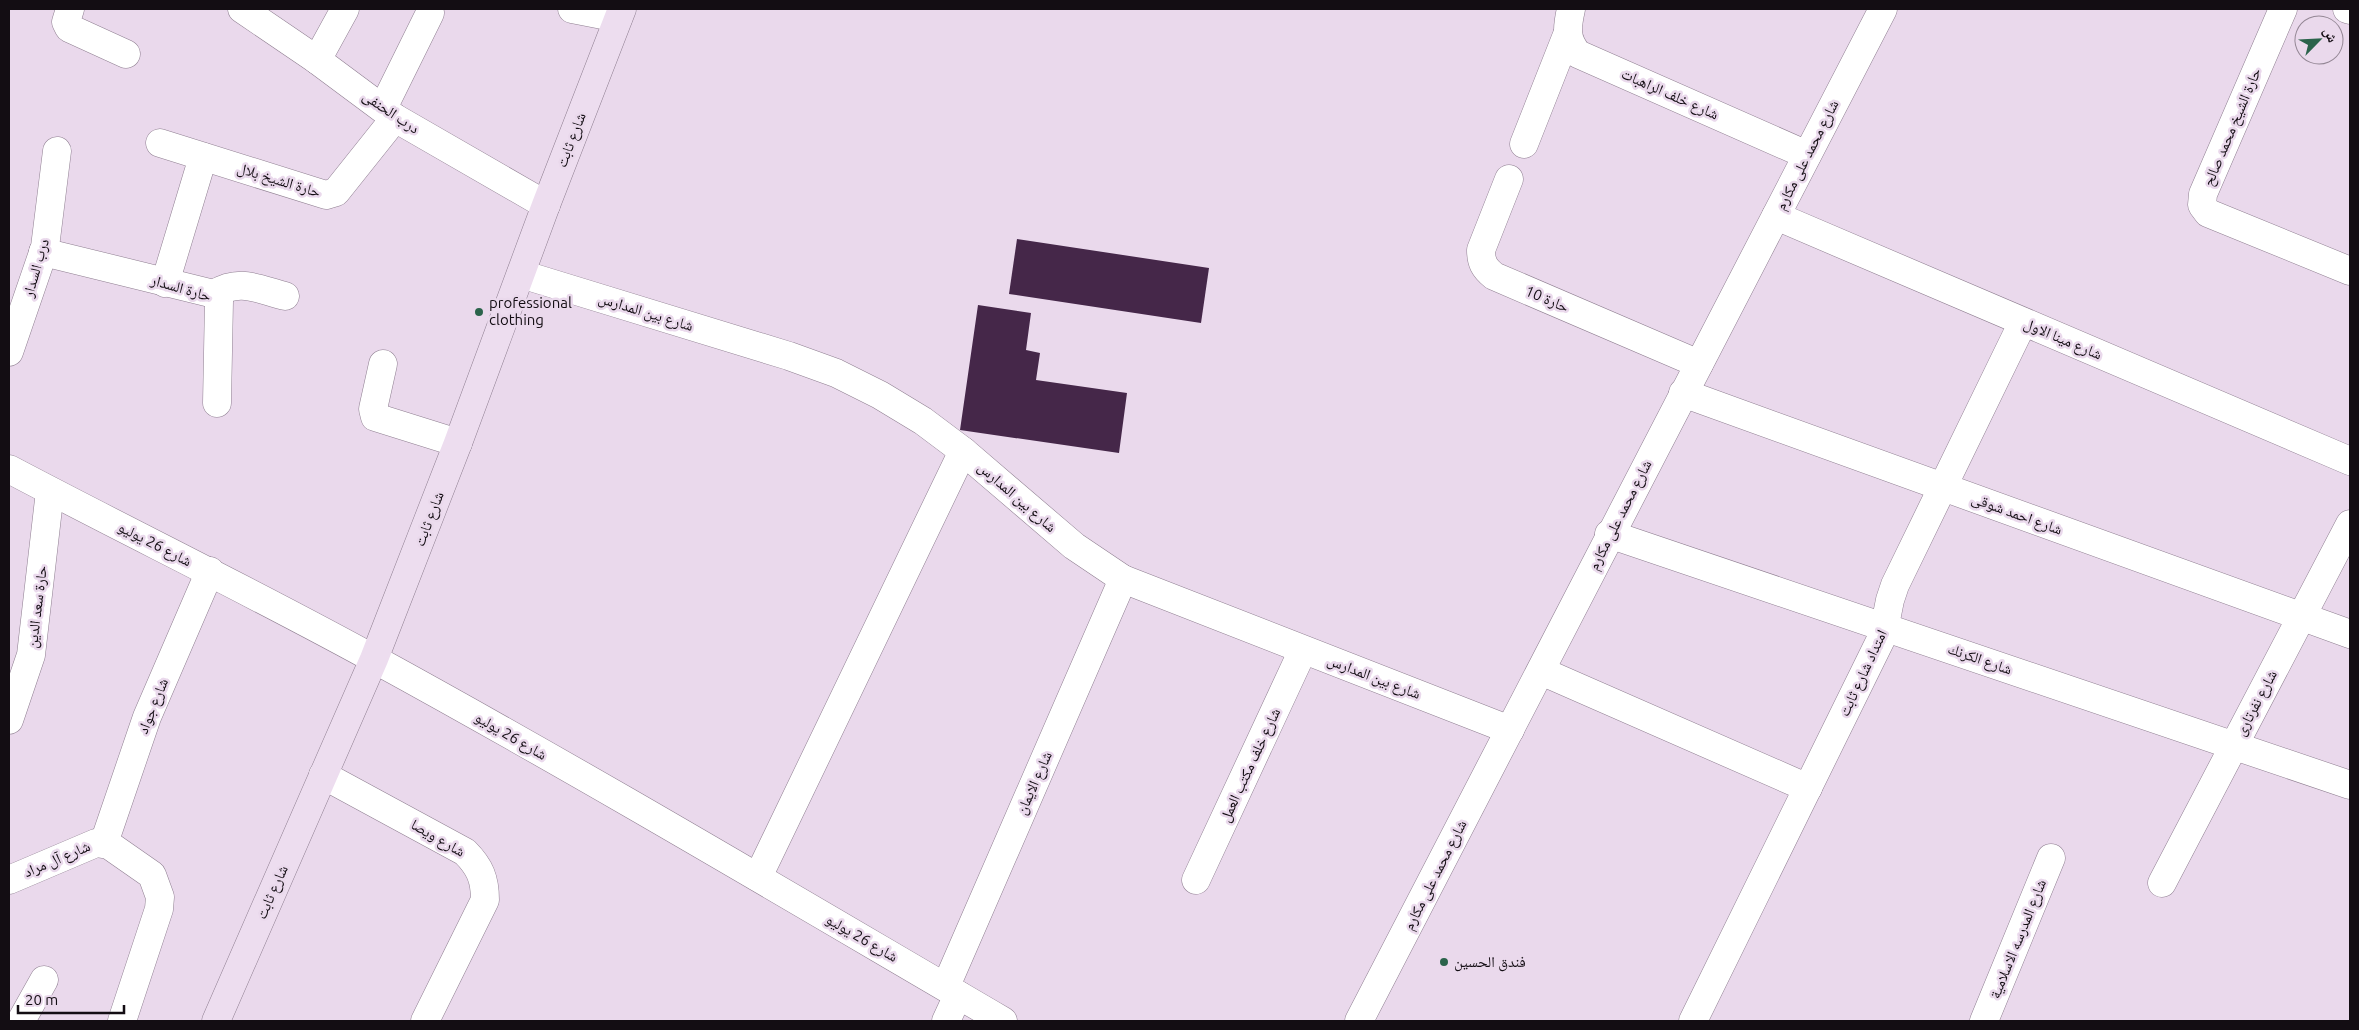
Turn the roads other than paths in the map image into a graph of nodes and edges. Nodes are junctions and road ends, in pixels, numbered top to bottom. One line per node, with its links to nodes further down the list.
1 (70, 9): 12 (street)
2 (242, 9): 13 (street, درب الحنفى)
3 (345, 9): 13 (street)
4 (572, 9): 10 (street)
5 (1883, 9): 18 (street, شارع محمد على مكارم)
6 (2284, 9): 24 (street, حارة الشيخ محمد صالح)
7 (2347, 9): 8 (street)
8 (2350, 10)
9 (430, 13): 14 (street)
10 (620, 13): 21 (main road, شارع ثابت)
11 (1569, 22): 16 (street); 18 (street, شارع خلف الراهبات)
12 (126, 54)
13 (318, 60): 14 (street, درب الحنفى)
14 (389, 113): 19 (street, حارة الشيخ بلال); 21 (street, درب الحنفى)
15 (160, 143): 19 (street, حارة الشيخ بلال)
16 (1524, 144)
17 (57, 151): 23 (street, درب السدار)
18 (1807, 155): 22 (street, شارع محمد على مكارم)
19 (204, 157): 26 (street)
20 (1509, 179): 32 (street, حارة 10)
21 (546, 205): 25 (main road, شارع ثابت)
22 (1776, 216): 29 (street, شارع مينا الاول); 32 (street, شارع محمد على مكارم)
23 (43, 252): 26 (street, حارة السدار); 30 (street, درب السدار)
24 (2350, 271)
25 (521, 274): 35 (main road, شارع ثابت); 36 (street, شارع بين المدارس)
26 (166, 282): 27 (street, حارة السدار)
27 (214, 294): 28 (street); 34 (street, حارة السدار)
28 (285, 296)
29 (2023, 322): 37 (street, شارع مينا الاول); 39 (street, امتداد شارع ثابت)
30 (9, 352)
31 (383, 364): 35 (street)
32 (1699, 364): 33 (street, شارع محمد على مكارم)
33 (1683, 393): 39 (street, شارع احمد شوقى); 42 (street, شارع محمد على مكارم)
34 (217, 403)
35 (458, 443): 49 (main road, شارع ثابت)
36 (963, 451): 44 (street, شارع بين المدارس); 59 (street)
37 (2350, 461)
38 (9, 470): 40 (street, شارع 26 يوليو)
39 (1943, 487): 45 (street, شارع احمد شوقى); 46 (street, امتداد شارع ثابت)
40 (50, 491): 43 (street, شارع 26 يوليو); 51 (street, حارة سعد الدين)
41 (2350, 524): 45 (street, شارع نفرتارى)
42 (1610, 534): 46 (street, شارع الكرنك); 50 (street, شارع محمد على مكارم)
43 (210, 571): 49 (street, شارع 26 يوليو); 57 (street, شارع جواد)
44 (1123, 579): 48 (street, شارع بين المدارس); 64 (street, شارع الايمان)
45 (2301, 616): 47 (street, شارع احمد شوقى); 53 (street, شارع نفرتارى)
46 (1886, 628): 53 (street, شارع الكرنك); 56 (street, امتداد شارع ثابت)
47 (2350, 634)
48 (1303, 650): 52 (street, شارع بين المدارس); 61 (street, شارع خلف مكتب العمل)
49 (374, 659): 54 (main road, شارع ثابت); 59 (street, شارع 26 يوليو)
50 (1541, 671): 52 (street, شارع محمد على مكارم); 56 (street)
51 (9, 720)
52 (1510, 730): 71 (street, شارع محمد على مكارم)
53 (2234, 746): 55 (street, شارع الكرنك); 62 (street, شارع نفرتارى)
54 (324, 775): 67 (main road, شارع ثابت); 68 (street, شارع ويصا)
55 (2350, 785)
56 (1808, 788): 72 (street, امتداد شارع ثابت)
57 (104, 843): 60 (street, شارع آل مراد); 66 (street, شارع آل مراد)
58 (2051, 858): 73 (street, شارع المدرسه الاسلامية)
59 (758, 877): 64 (street, شارع 26 يوليو)
60 (9, 880)
61 (1196, 880)
62 (2162, 883)
63 (44, 980): 65 (street)
64 (952, 991): 69 (street, شارع الايمان); 70 (street, شارع 26 يوليو)
65 (21, 1021)
66 (122, 1021)
67 (216, 1021)
68 (425, 1021)
69 (946, 1021)
70 (1003, 1021)
71 (1359, 1021)
72 (1693, 1021)
73 (1984, 1021)

